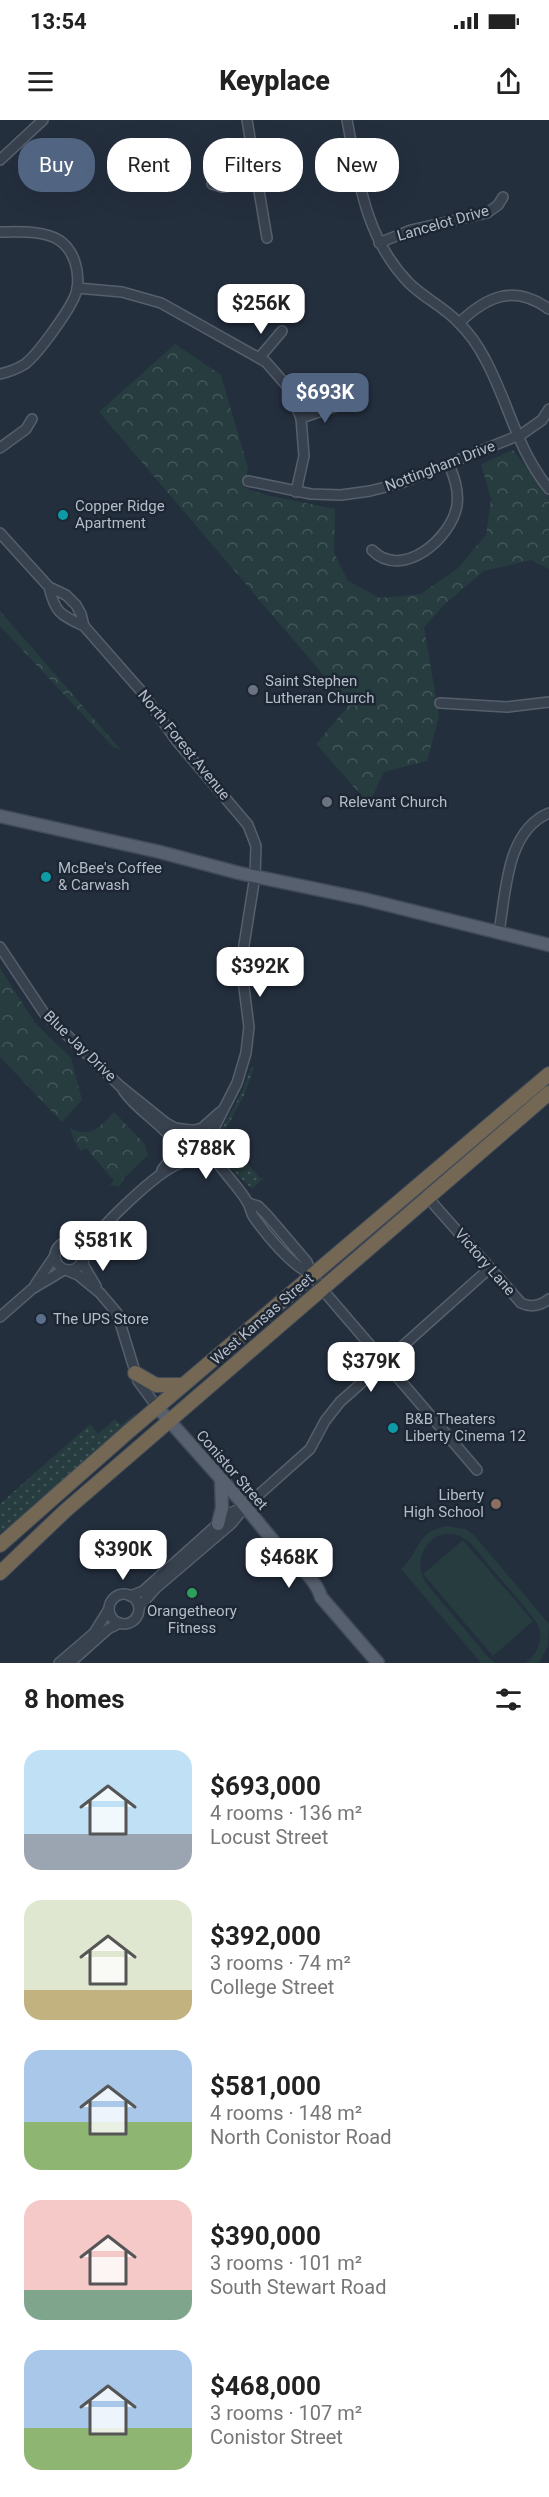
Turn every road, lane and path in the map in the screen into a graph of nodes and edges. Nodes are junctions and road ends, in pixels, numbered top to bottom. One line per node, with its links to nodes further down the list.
1 (247, 120): 4 (street)
2 (347, 120): 10 (street)
3 (38, 122): 5 (street)
4 (250, 138)
5 (0, 160)
6 (259, 192): 9 (street)
7 (503, 197): 10 (street, Lancelot Drive)
8 (0, 232): 11 (street)
9 (267, 238)
10 (379, 243): 13 (street)
11 (77, 288): 15 (street); 16 (street)
12 (549, 309): 13 (street)
13 (459, 322): 21 (street)
14 (282, 331): 15 (street)
15 (260, 357): 19 (street)
16 (0, 374)
17 (340, 405): 19 (street)
18 (549, 409): 21 (street, Nottingham Drive)
19 (301, 418): 26 (street)
20 (32, 419): 22 (street)
21 (517, 437): 23 (street, Nottingham Drive); 25 (street)
22 (0, 448)
23 (449, 464): 26 (street, Nottingham Drive); 28 (street)
24 (248, 480): 26 (street, Nottingham Drive)
25 (549, 489)
26 (296, 492)
27 (0, 533): 29 (street, North Forest Avenue)
28 (372, 550)
29 (49, 587): 30 (street, North Forest Avenue); 30 (street, North Forest Avenue)
30 (84, 626): 35 (street, North Forest Avenue)
31 (549, 702): 32 (street)
32 (440, 703)
33 (549, 813): 36 (street)
34 (0, 816): 35 (main road)
35 (255, 876): 36 (main road); 43 (street, North Forest Avenue)
36 (499, 932): 37 (main road)
37 (549, 945)
38 (0, 947): 41 (street, Blue Jay Drive)
39 (549, 1074): 40 (highway, West Kansas Street)
40 (536, 1085): 42 (street); 57 (highway, West Kansas Street)
41 (120, 1086): 44 (street, Blue Jay Drive); 46 (street, Blue Jay Drive)
42 (548, 1096): 50 (highway, West Kansas Street)
43 (224, 1108): 44 (street); 45 (street, North Forest Avenue)
44 (193, 1130): 45 (street); 46 (street)
45 (207, 1144): 47 (street); 48 (street)
46 (177, 1147): 47 (street); 49 (street)
47 (193, 1160): 48 (street); 49 (street)
48 (227, 1178): 57 (street)
49 (153, 1181): 51 (street)
50 (429, 1198): 55 (street, Victory Lane); 58 (highway, West Kansas Street)
51 (105, 1224): 52 (street); 53 (street)
52 (73, 1242): 53 (street); 54 (street)
53 (83, 1256): 56 (street); 60 (street)
54 (54, 1257): 56 (street); 59 (street)
55 (490, 1268): 61 (street, Victory Lane); 63 (street)
56 (66, 1270): 59 (street); 60 (street)
57 (312, 1275): 58 (street); 65 (highway, West Kansas Street)
58 (322, 1289): 63 (street); 67 (highway, West Kansas Street)
59 (32, 1290): 62 (street)
60 (100, 1293): 64 (street)
61 (549, 1299)
62 (0, 1317)
63 (384, 1363): 68 (street); 70 (street)
64 (135, 1372): 65 (highway); 66 (street)
65 (183, 1385): 66 (highway, West Kansas Street)
66 (157, 1407): 67 (main road, Conistor Street); 72 (highway, West Kansas Street)
67 (169, 1420): 69 (main road, Conistor Street); 73 (highway, West Kansas Street)
68 (477, 1470)
69 (221, 1479): 70 (main road, Conistor Street); 71 (main road)
70 (245, 1507): 71 (street); 75 (street); 80 (main road, Conistor Street)
71 (218, 1524): 74 (street)
72 (0, 1545)
73 (0, 1573)
74 (130, 1596): 75 (street); 76 (street)
75 (139, 1608): 77 (street)
76 (109, 1609): 77 (street); 78 (street)
77 (120, 1623): 79 (street)
78 (59, 1663)
79 (70, 1663)
80 (378, 1663)

